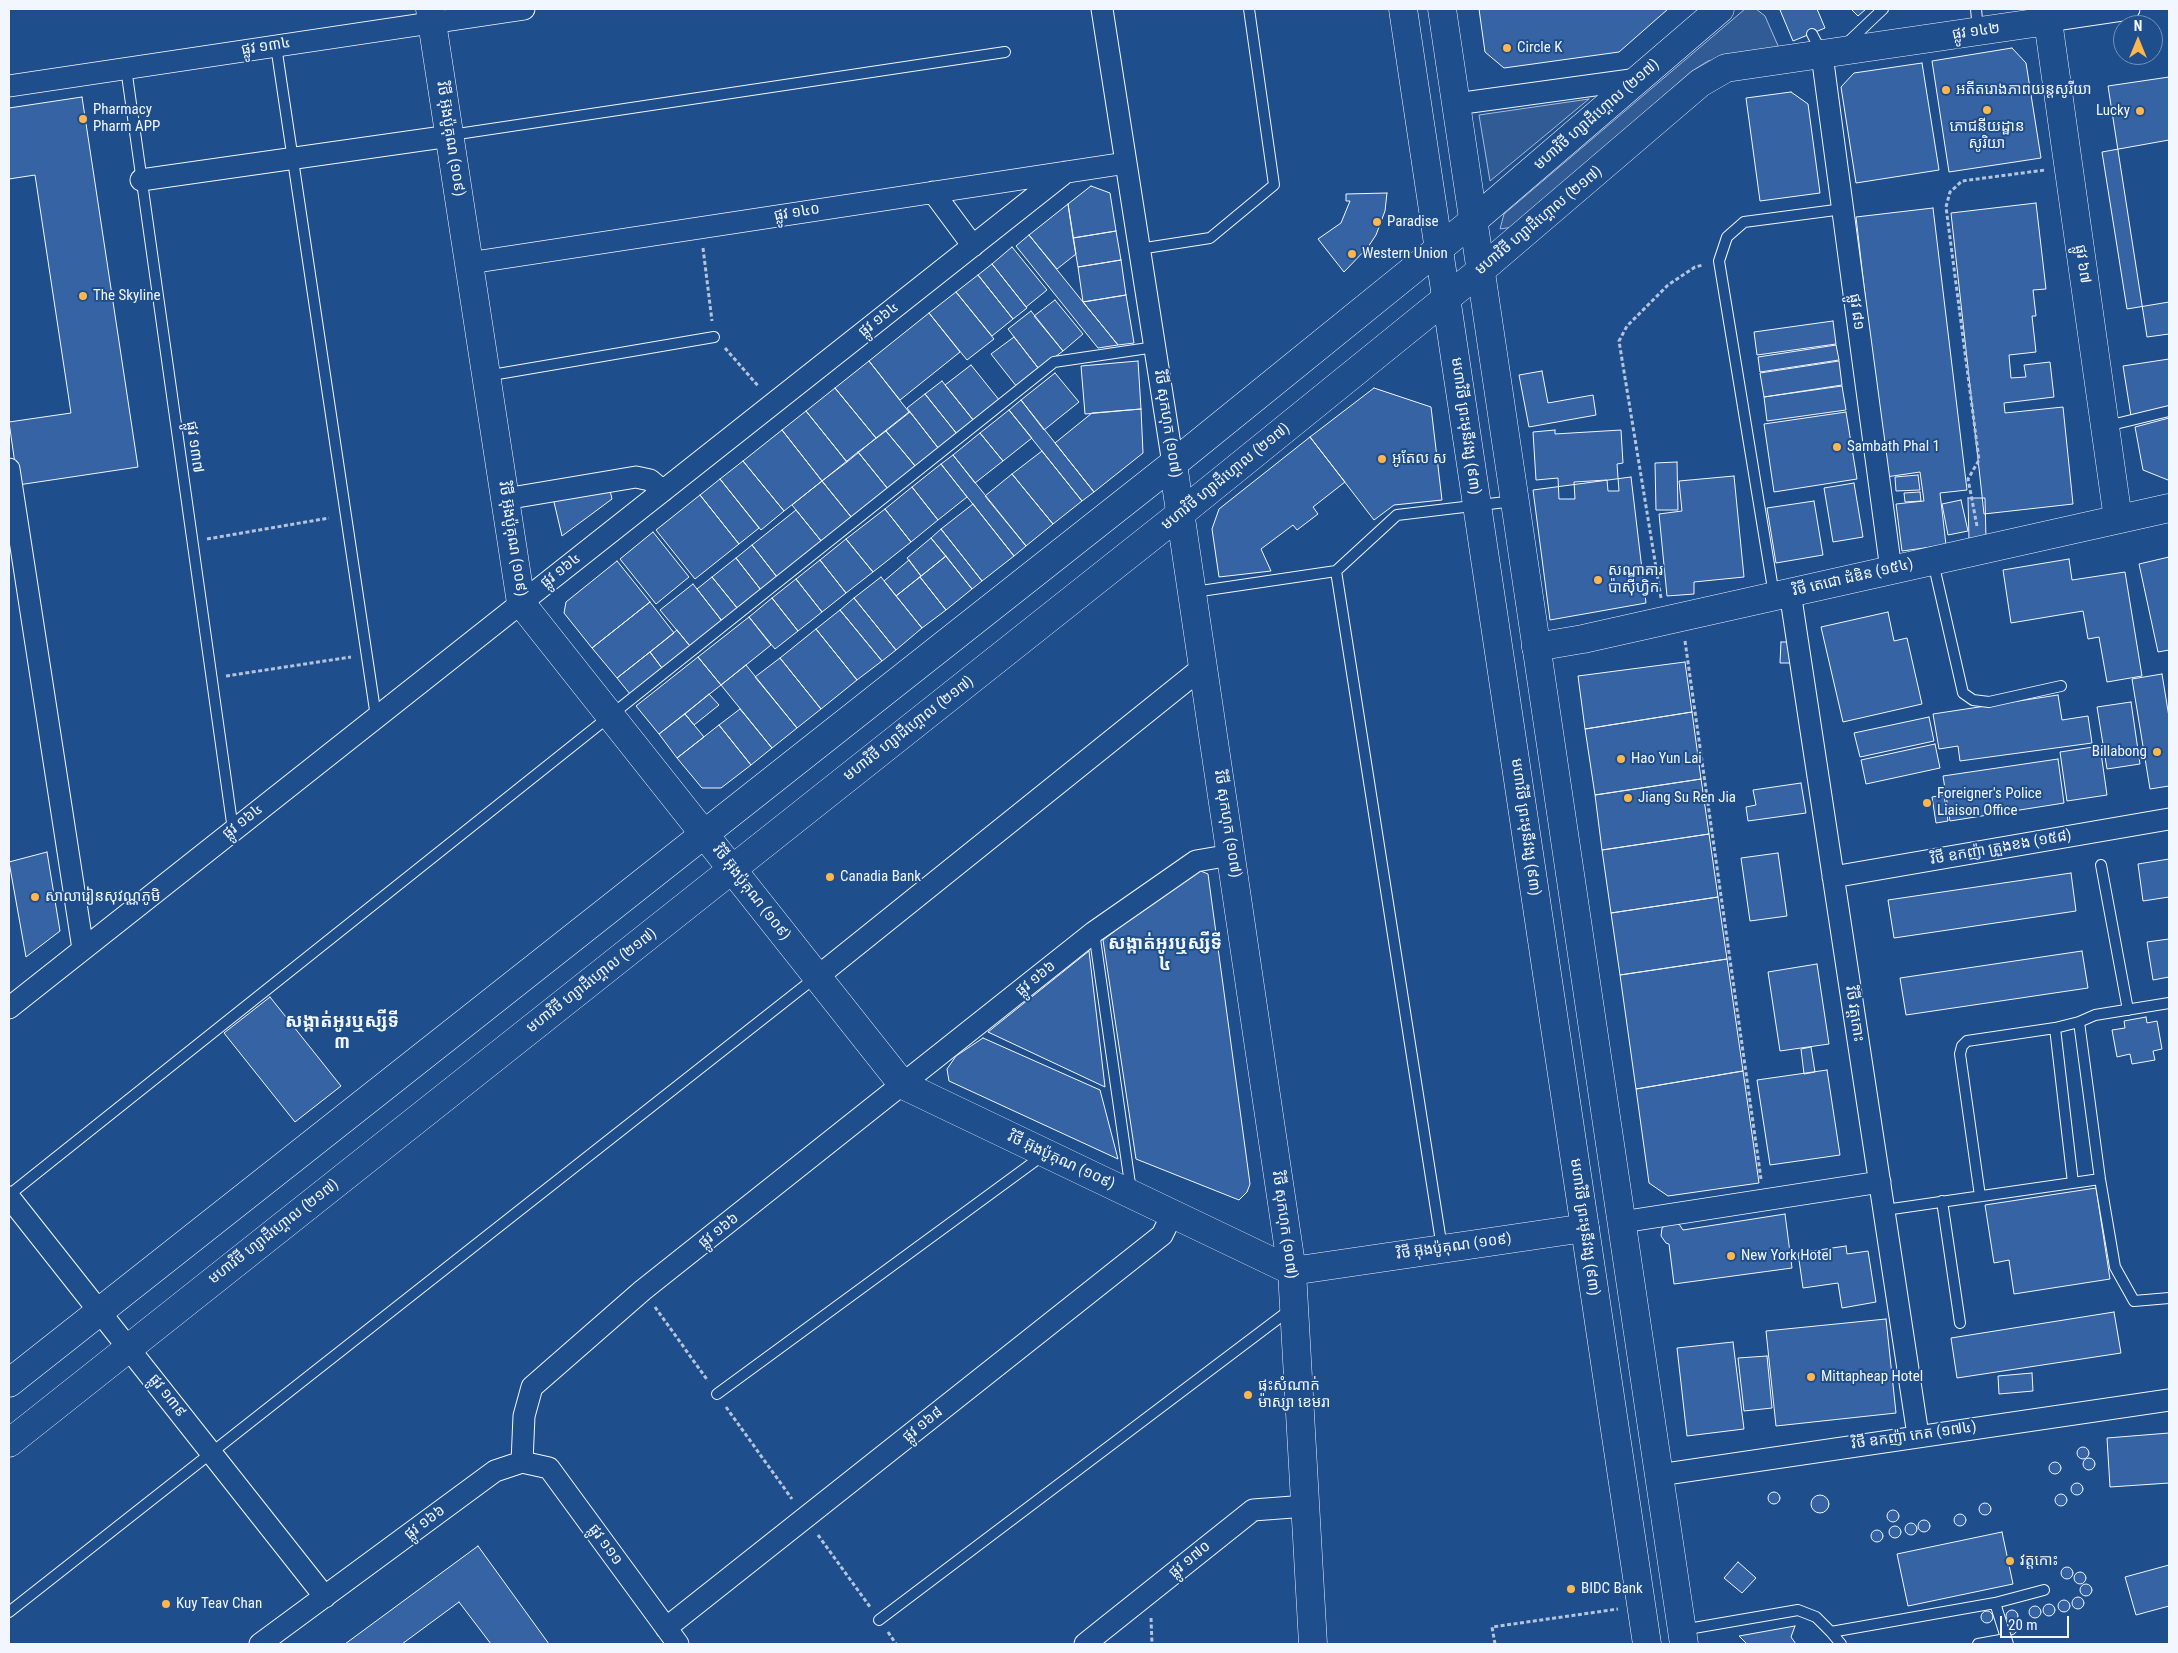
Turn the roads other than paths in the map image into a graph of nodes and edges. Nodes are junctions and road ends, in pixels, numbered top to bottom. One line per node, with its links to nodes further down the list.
1 (524, 9): 10 (street, ផ្លូវ ១៣៤)
2 (1102, 9): 21 (street, វិថី សុកហុក (១០៧))
3 (1249, 9): 29 (lane)
4 (1403, 9): 28 (main road, មហាវិថី ព្រះមុនីវង្ស (៩៣))
5 (1442, 9): 18 (main road)
6 (1720, 9): 16 (main road, មហាវិថី ហ្សាដឺហ្គោល (២១៧))
7 (1883, 9): 13 (lane)
8 (2129, 9): 9 (street, ផ្លូវ ១៤២)
9 (2047, 15): 11 (main road, ផ្លូវ ១៤២); 37 (main road, ផ្លូវ ៦៧)
10 (431, 16): 12 (street, ផ្លូវ ១៣៤); 19 (main road, វិថី អ៊ុងប៉ូគុណ (១០៩))
11 (1977, 20): 13 (main road, ផ្លូវ ១៤២)
12 (276, 46): 15 (street, ផ្លូវ ១៣៤); 20 (lane)
13 (1824, 47): 25 (street, ផ្លូវ ៨១); 31 (main road, មហាវិថី ហ្សាដឹហ្គោល (២១៧))
14 (1005, 52): 19 (lane)
15 (126, 68): 17 (street, ផ្លូវ ១៣៤); 23 (lane, ផ្លូវ ១៣៧)
16 (1638, 79): 18 (street); 26 (main road, មហាវិថី ហ្សាដឺហ្គោល (២១៧))
17 (9, 86)
18 (1456, 104): 26 (main road)
19 (450, 136): 20 (street); 30 (main road, វិថី អ៊ុងប៉ូគុណ (១០៩))
20 (293, 158): 23 (street); 57 (lane)
21 (1126, 163): 22 (street, ផ្លូវ ១៤០); 29 (street, វិថី សុកហុក (១០៧))
22 (1066, 172): 24 (street, ផ្លូវ ១៤០); 27 (street, ផ្លូវ ១៦៤)
23 (142, 180): 59 (lane, ផ្លូវ ១៣៧)
24 (933, 192): 27 (street); 30 (street, ផ្លូវ ១៤០)
25 (1843, 209): 48 (street, ផ្លូវ ៨១); 51 (lane)
26 (1473, 221): 28 (main road); 31 (main road)
27 (973, 246): 40 (street, ផ្លូវ ១៦៤)
28 (1439, 248): 32 (main road, មហាវិថី ព្រះមុនីវង្ស (៩៣)); 38 (main road)
29 (1140, 249): 34 (street, វិថី សុកហុក (១០៧))
30 (469, 263): 35 (main road, វិថី អ៊ុងប៉ូគុណ (១០៩))
31 (1480, 271): 32 (main road, មហាវិថី ហ្សាដឹហ្គោល (២១៧)); 42 (main road)
32 (1447, 300): 43 (main road, មហាវិថី ព្រះមុនីវង្ស (៩៣)); 45 (main road, មហាវិថី ហ្សាដឹហ្គោល (២១៧))
33 (714, 337): 35 (lane)
34 (1155, 347): 38 (street, វិថី សុកហុក (១០៧)); 56 (lane)
35 (486, 376): 41 (main road, វិថី អ៊ុងប៉ូគុណ (១០៩))
36 (2169, 411): 37 (lane)
37 (2105, 426): 46 (main road, ផ្លូវ ៦៧)
38 (1173, 464): 45 (main road, វិថី សុកហុក (១០៧)); 60 (main road)
39 (9, 469): 66 (street)
40 (663, 491): 41 (street); 52 (street, ផ្លូវ ១៦៤)
41 (505, 499): 52 (main road, វិថី អ៊ុងប៉ូគុណ (១០៩))
42 (1514, 501): 43 (lane); 53 (main road)
43 (1477, 506): 49 (lane); 85 (main road, មហាវិថី ព្រះមុនីវង្ស (៩៣))
44 (2169, 508): 46 (main road, វិថី តេជោ ដំឌិន (១៥៤))
45 (1180, 514): 50 (main road, វិថី សុកហុក (១០៧)); 63 (main road, មហាវិថី ហ្សាដឹហ្គោល (២១៧))
46 (2118, 519): 47 (main road, វិថី តេជោ ដំឌិន (១៥៤))
47 (1933, 561): 48 (main road, វិថី តេជោ ដំឌិន (១៥៤)); 55 (lane)
48 (1891, 570): 51 (main road, វិថី តេជោ ដំឌិន (១៥៤))
49 (1336, 571): 50 (lane); 86 (lane)
50 (1192, 592): 54 (main road, វិថី សុកហុក (១០៧))
51 (1782, 594): 53 (main road, វិថី តេជោ ដំឌិន (១៥៤)); 64 (street, វិថី វត្តកោះ)
52 (521, 603): 56 (main road, វិថី អ៊ុងប៉ូគុណ (១០៩)); 57 (street, ផ្លូវ ១៦៤)
53 (1536, 647): 84 (main road)
54 (1203, 667): 61 (main road, វិថី សុកហុក (១០៧)); 67 (street)
55 (2061, 686)
56 (610, 715): 60 (main road, វិថី អ៊ុងប៉ូគុណ (១០៩)); 79 (lane)
57 (376, 717): 59 (street, ផ្លូវ ១៦៤)
58 (2169, 819): 64 (street, វិថី ឧកញ៉ា ត្រួងខង (១៥៨))
59 (234, 830): 66 (street, ផ្លូវ ១៦៤)
60 (704, 834): 63 (main road, វិថី អ៊ុងប៉ូគុណ (១០៩)); 90 (main road)
61 (1232, 855): 65 (street, ផ្លូវ ១៦៦); 87 (main road, វិថី សុកហុក (១០៧))
62 (2101, 865): 70 (lane)
63 (732, 870): 67 (main road, វិថី អ៊ុងប៉ូគុណ (១០៩)); 92 (main road, មហាវិថី ហ្សាដឹហ្គោល (២១៧))
64 (1833, 877): 76 (street, វិថី វត្តកោះ)
65 (1094, 932): 73 (street, ផ្លូវ ១៦៦); 78 (lane)
66 (83, 949): 69 (street, ផ្លូវ ១៦៤)
67 (817, 977): 73 (main road, វិថី អ៊ុងប៉ូគុណ (១០៩)); 98 (lane)
68 (2169, 1003): 70 (lane)
69 (9, 1008)
70 (2128, 1010): 71 (lane)
71 (2080, 1022): 72 (lane); 75 (lane)
72 (2055, 1028): 77 (lane); 80 (lane)
73 (903, 1085): 74 (main road, វិថី អ៊ុងប៉ូគុណ (១០៩)); 99 (street, ផ្លូវ ១៦៦)
74 (1045, 1154): 78 (main road, វិថី អ៊ុងប៉ូគុណ (១០៩)); 94 (lane)
75 (2100, 1180): 77 (lane); 88 (lane)
76 (1880, 1182): 82 (street, វិថី វត្តកោះ); 84 (street)
77 (2073, 1183): 80 (lane)
78 (1132, 1194): 83 (main road, វិថី អ៊ុងប៉ូគុណ (១០៩))
79 (9, 1196): 90 (street, ផ្លូវ ១៣៩)
80 (1980, 1196): 81 (lane)
81 (1942, 1201): 82 (lane); 91 (lane)
82 (1885, 1210): 96 (street, វិថី វត្តកោះ)
83 (1172, 1215): 87 (main road, វិថី អ៊ុងប៉ូគុណ (១០៩)); 108 (street, ផ្លូវ ១៦៨)
84 (1622, 1222): 100 (main road)
85 (1585, 1228): 86 (main road, វិថី អ៊ុងប៉ូគុណ (១០៩)); 114 (main road, មហាវិថី ព្រះមុនីវង្ស (៩៣))
86 (1442, 1249): 87 (main road, វិថី អ៊ុងប៉ូគុណ (១០៩))
87 (1292, 1271): 89 (main road, វិថី សុកហុក (១០៧))
88 (2169, 1298)
89 (1294, 1308): 101 (main road, វិថី សុកហុក (១០៧)); 106 (lane)
90 (99, 1311): 92 (street, ផ្លូវ ១៣៩); 93 (main road)
91 (1960, 1323)
92 (129, 1348): 97 (main road, មហាវិថី ហ្សាដឹហ្គោល (២១៧)); 98 (street, ផ្លូវ ១៣៩)
93 (9, 1383)
94 (717, 1394)
95 (2169, 1400): 96 (street, វិថី ឧកញ៉ា កេត (១៧៤))
96 (1918, 1435): 100 (street, វិថី ឧកញ៉ា កេត (១៧៤))
97 (9, 1443)
98 (212, 1453): 103 (street, ផ្លូវ ១៣៩); 105 (lane)
99 (522, 1462): 103 (street, ផ្លូវ ១៦៦); 108 (street, ផ្លូវ ១១១)
100 (1659, 1474): 109 (main road)
101 (1306, 1506): 112 (street, ផ្លូវ ១៧០); 113 (main road, វិថី សុកហុក (១០៧))
102 (2044, 1590): 104 (lane)
103 (325, 1597): 111 (street, ផ្លូវ ១៦៦)
104 (1995, 1603): 107 (lane); 110 (lane)
105 (9, 1612)
106 (879, 1620)
107 (1831, 1632): 109 (lane); 115 (lane)
108 (672, 1636)
109 (1683, 1637)
110 (2007, 1641): 116 (lane)
111 (260, 1644)
112 (1085, 1644)
113 (1313, 1644)
114 (1646, 1644)
115 (1841, 1644)
116 (1978, 1644)

